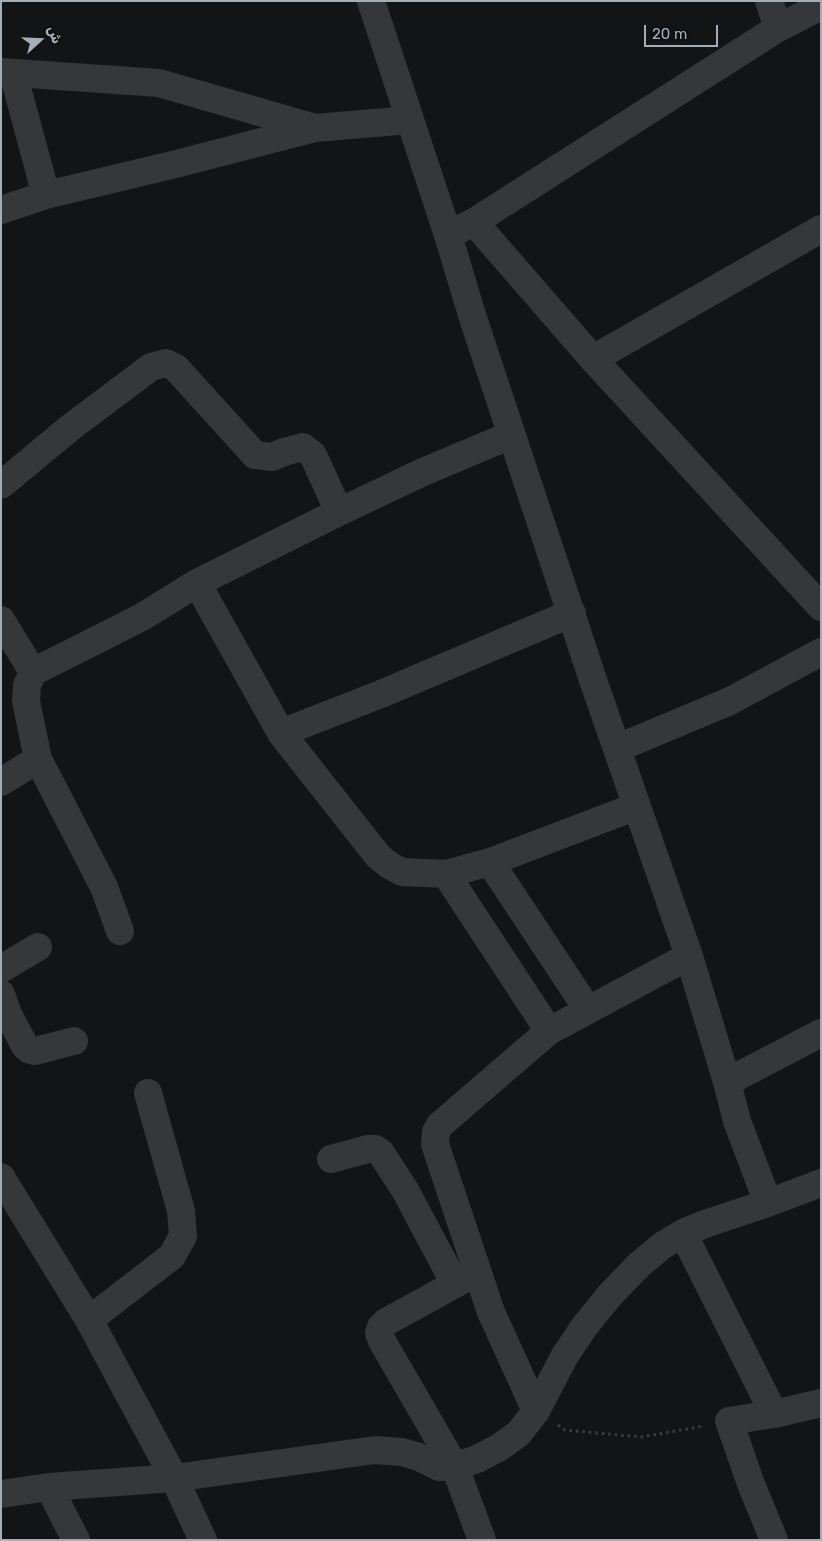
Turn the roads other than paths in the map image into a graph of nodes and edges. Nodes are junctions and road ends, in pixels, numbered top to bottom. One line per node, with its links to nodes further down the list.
1 (371, 1): 6 (street)
2 (769, 1): 4 (street)
3 (821, 6): 4 (street)
4 (778, 28): 10 (street)
5 (7, 73): 7 (street); 8 (street)
6 (410, 120): 7 (street); 12 (street)
7 (315, 128): 8 (street)
8 (46, 195): 9 (street)
9 (1, 210)
10 (474, 222): 12 (street); 13 (street)
11 (821, 229): 13 (street)
12 (448, 235): 14 (street)
13 (594, 359): 18 (street)
14 (511, 435): 16 (street); 19 (street)
15 (1, 485): 16 (street)
16 (338, 512): 17 (street)
17 (197, 582): 22 (street); 23 (street)
18 (815, 591)
19 (572, 613): 23 (street); 24 (street)
20 (3, 626): 22 (street)
21 (821, 652): 24 (street)
22 (33, 672): 25 (street)
23 (281, 732): 29 (street)
24 (618, 748): 27 (street)
25 (38, 759): 26 (street); 30 (street)
26 (1, 782)
27 (637, 806): 28 (street); 32 (street)
28 (490, 862): 29 (street); 35 (street)
29 (446, 874): 36 (street)
30 (120, 931)
31 (38, 946): 33 (street)
32 (689, 956): 35 (street); 39 (street)
33 (1, 969)
34 (1, 994): 38 (street)
35 (588, 1010): 36 (street)
36 (549, 1031): 46 (street)
37 (821, 1033): 39 (street)
38 (74, 1041)
39 (727, 1082): 44 (street)
40 (148, 1094): 47 (street)
41 (331, 1159): 46 (street)
42 (1, 1177): 47 (street)
43 (821, 1183): 44 (street)
44 (768, 1203): 45 (street)
45 (683, 1233): 49 (street); 50 (street)
46 (466, 1278): 49 (street); 51 (street)
47 (89, 1320): 52 (street)
48 (821, 1403): 50 (street)
49 (536, 1411): 51 (street)
50 (774, 1414): 58 (street)
51 (456, 1467): 52 (street); 57 (street)
52 (174, 1478): 53 (street); 56 (street)
53 (49, 1487): 54 (street); 55 (street)
54 (1, 1494)
55 (76, 1540)
56 (203, 1540)
57 (482, 1540)
58 (774, 1540)

